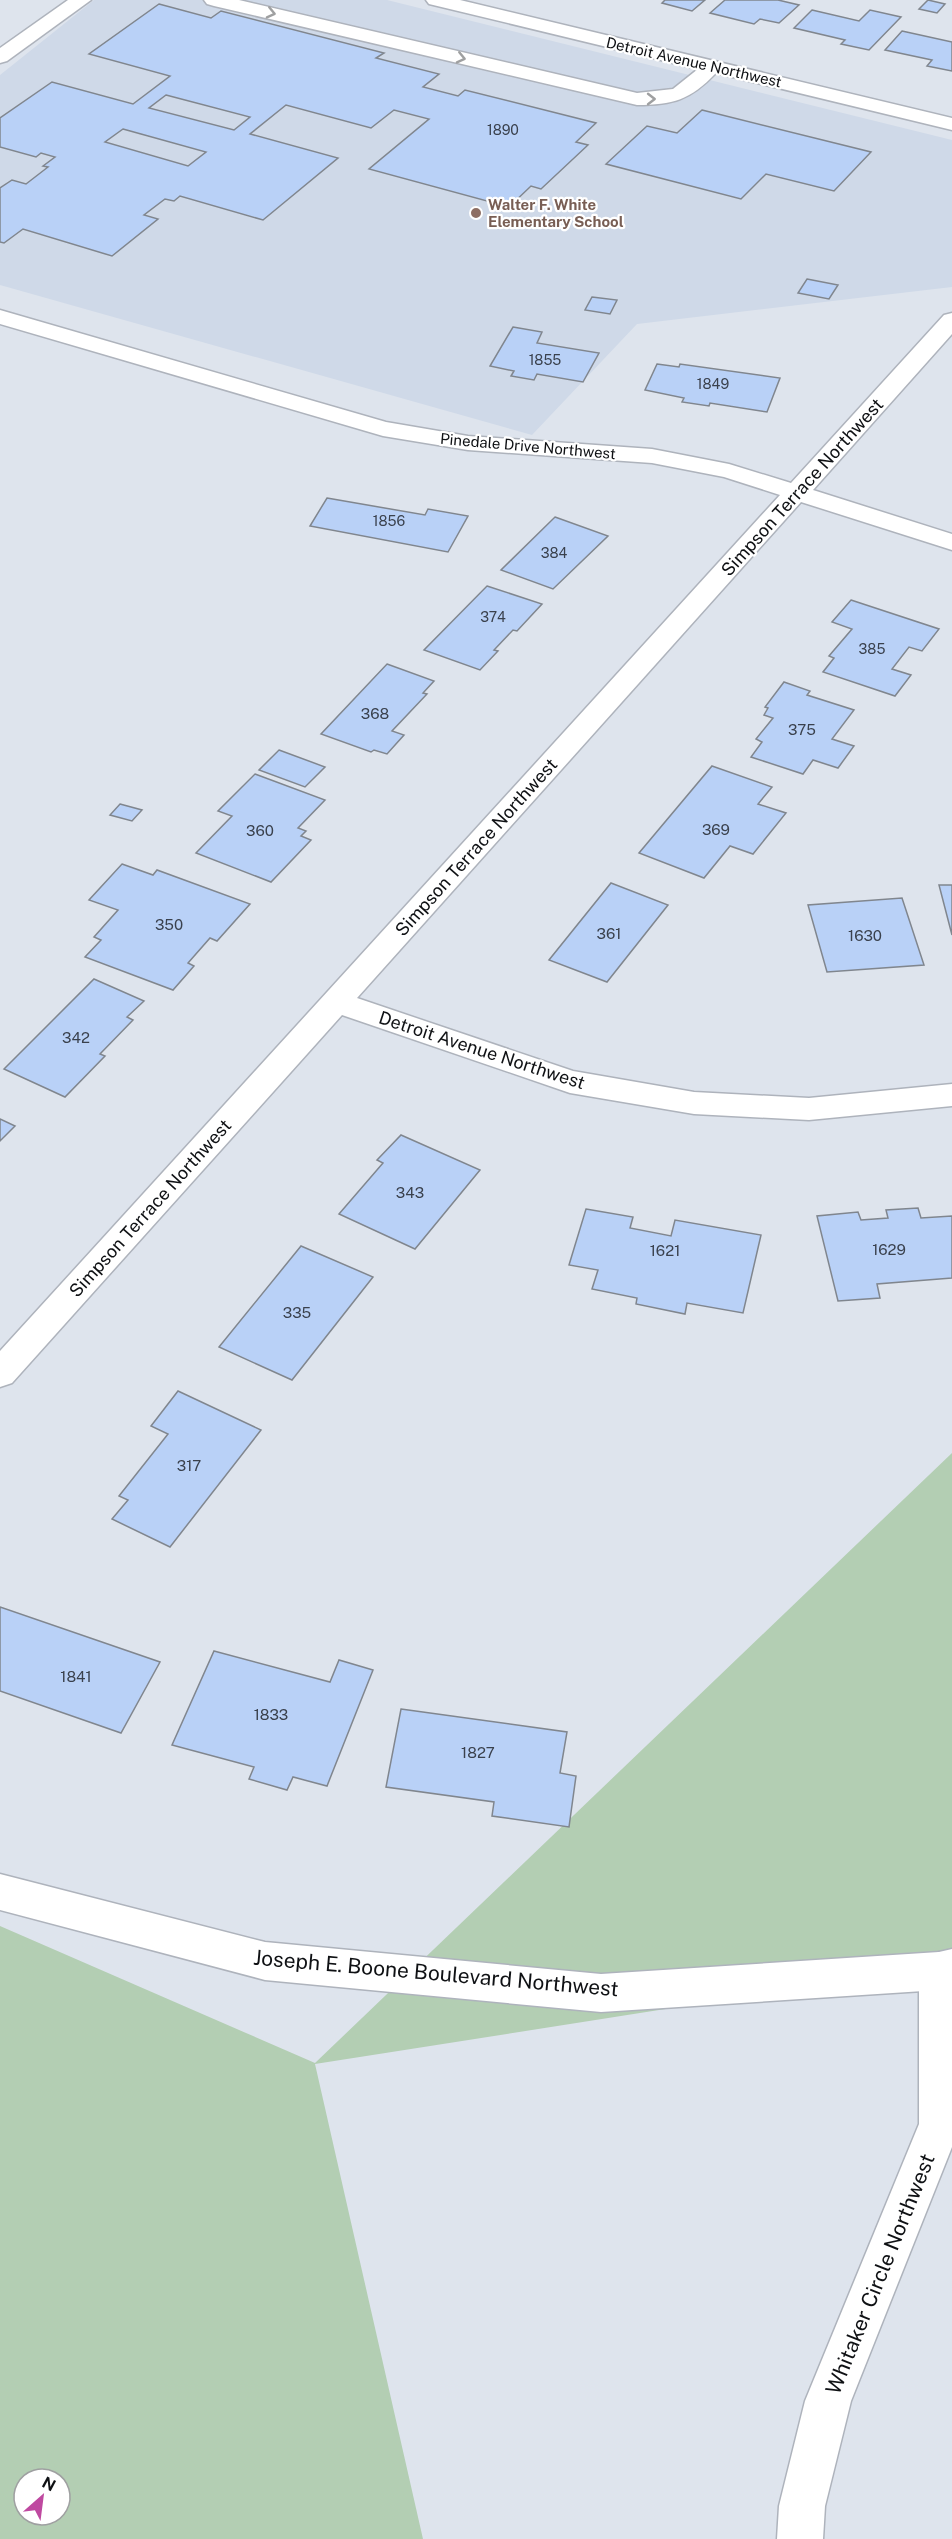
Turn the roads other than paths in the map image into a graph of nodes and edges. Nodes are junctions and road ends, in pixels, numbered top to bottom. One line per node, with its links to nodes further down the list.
1 (81, 0): 4 (street)
2 (214, 0): 5 (street, one-way to 5)
3 (436, 0): 5 (street, Detroit Avenue Northwest)
4 (0, 57)
5 (712, 66): 6 (street, Detroit Avenue Northwest)
6 (952, 124)
7 (0, 317): 9 (street, Pinedale Drive Northwest)
8 (952, 320): 9 (street, Simpson Terrace Northwest)
9 (798, 492): 10 (street, Pinedale Drive Northwest); 11 (street, Simpson Terrace Northwest)
10 (952, 542)
11 (335, 1002): 12 (street, Detroit Avenue Northwest); 13 (street, Simpson Terrace Northwest)
12 (952, 1095)
13 (0, 1374)
14 (0, 1892): 15 (street, Joseph E. Boone Boulevard Northwest)
15 (946, 1969): 16 (street, Whitaker Circle Northwest)
16 (800, 2539)

